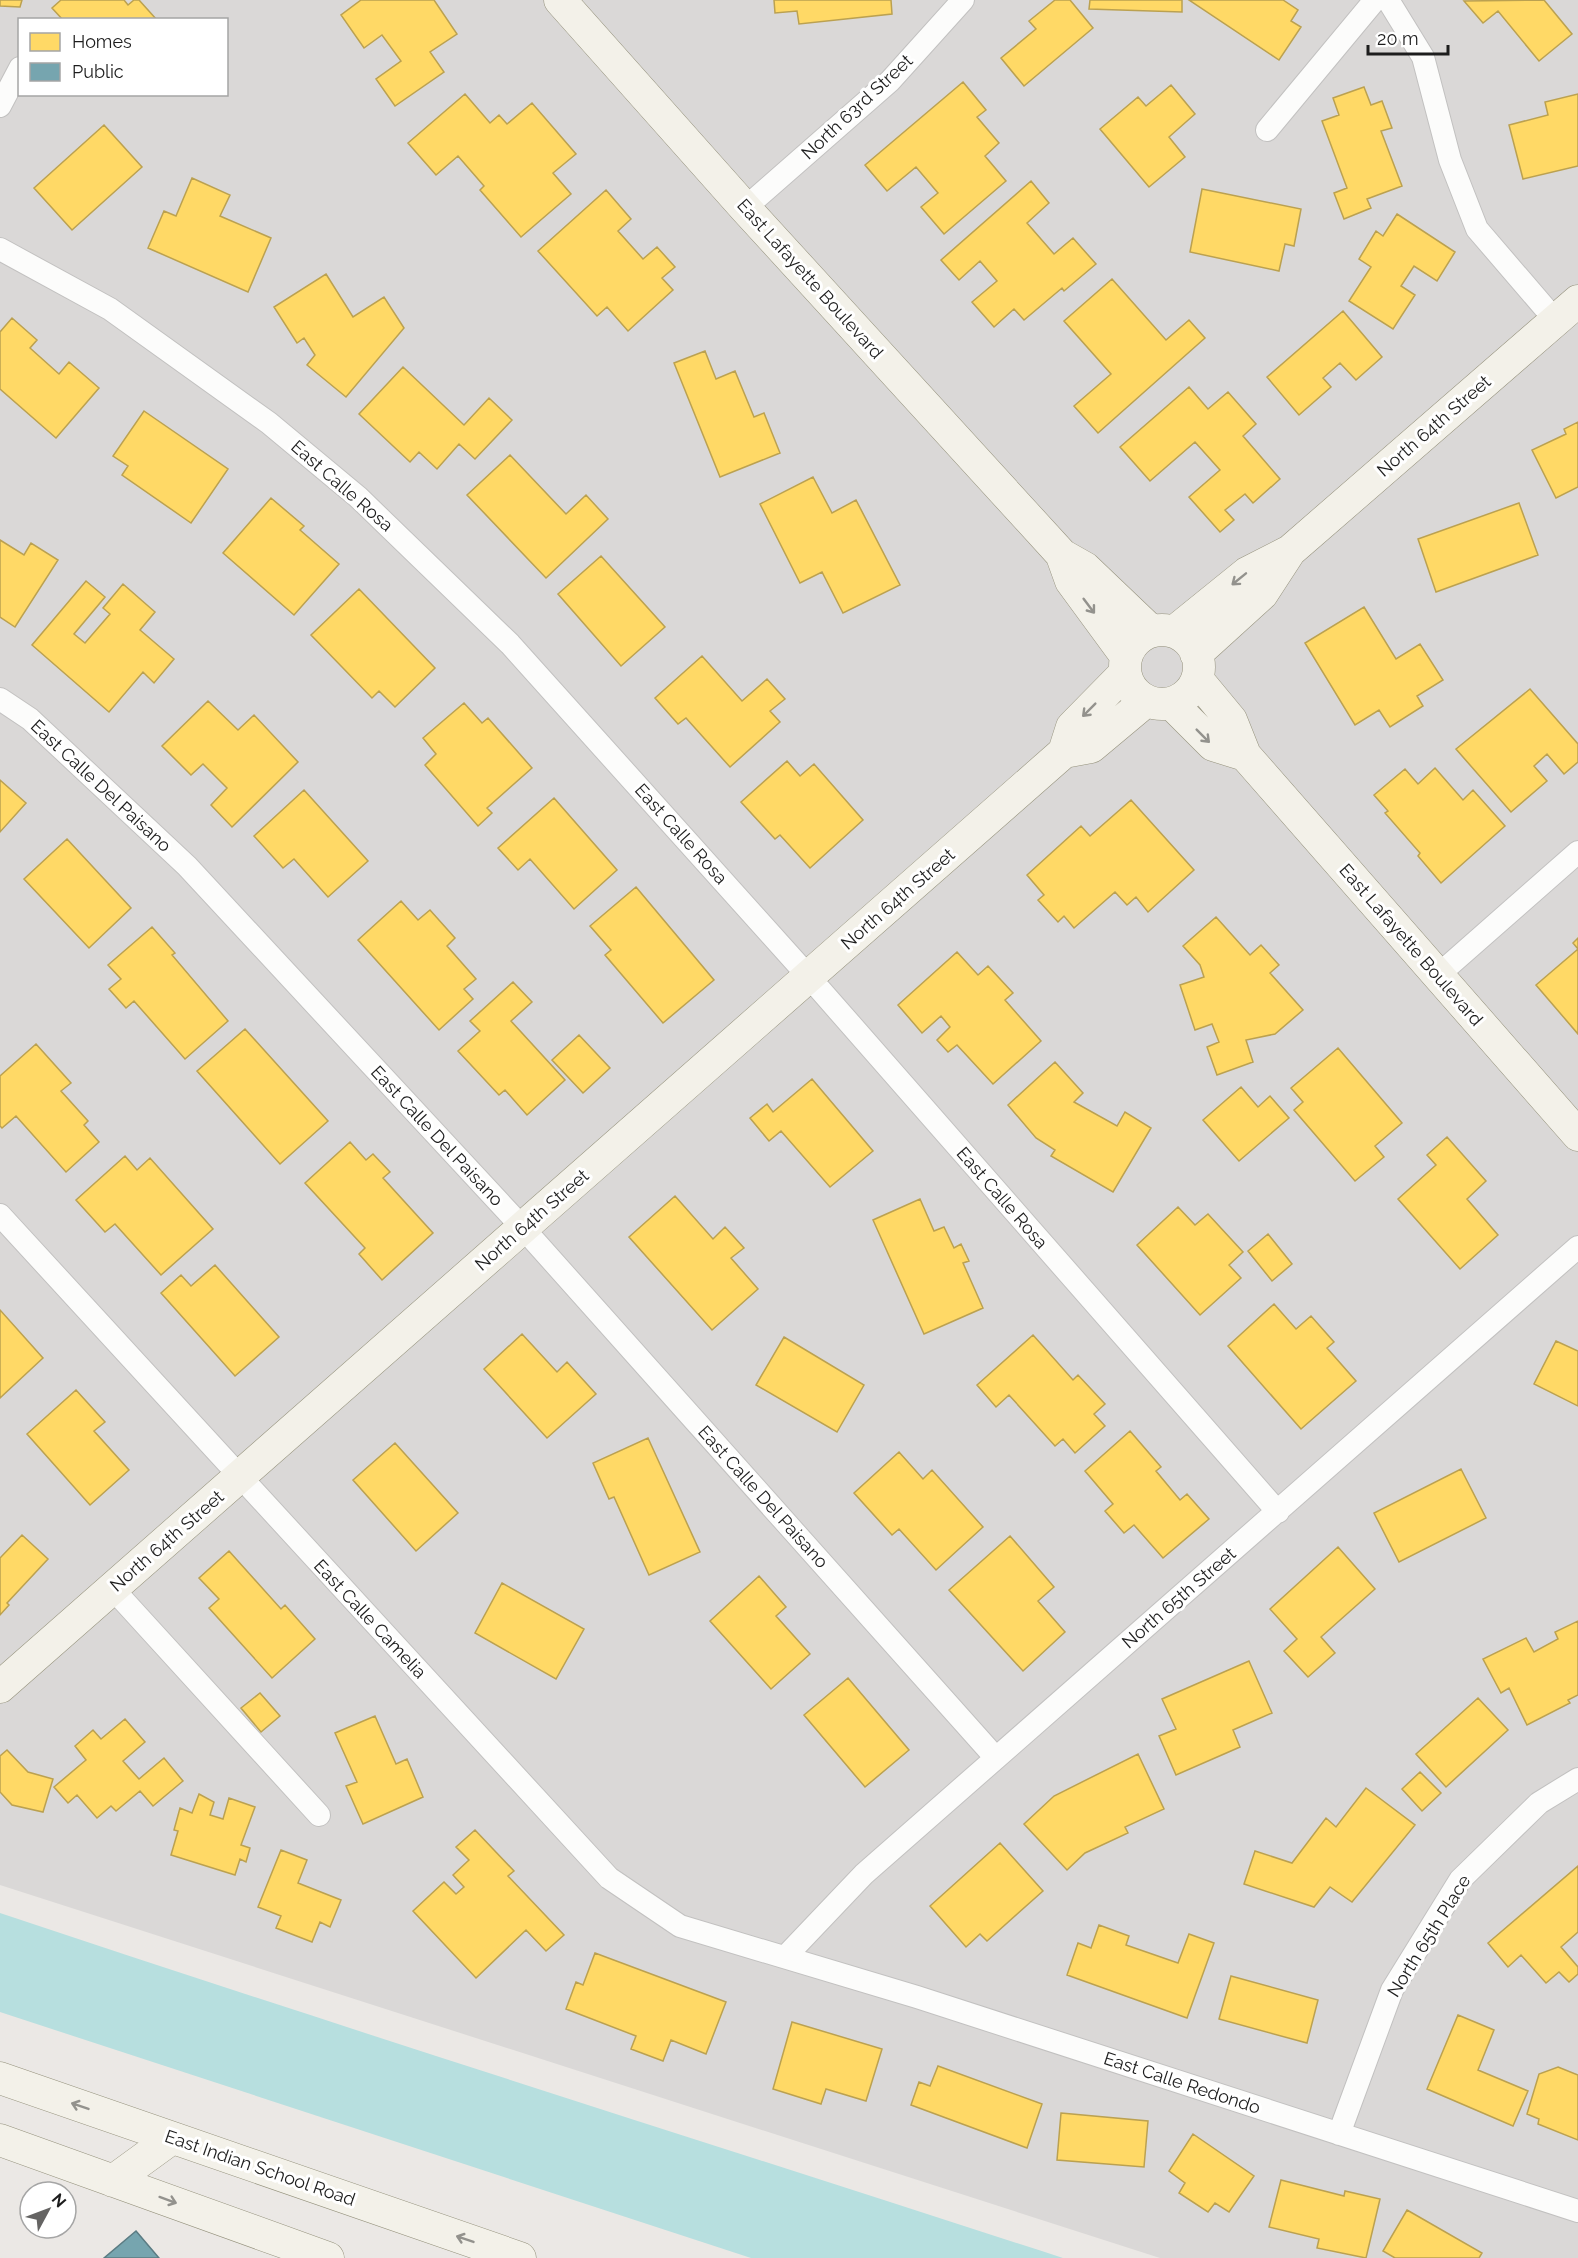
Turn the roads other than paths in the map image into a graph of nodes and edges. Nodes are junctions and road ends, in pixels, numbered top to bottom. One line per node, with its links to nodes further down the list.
1 (560, 0): 8 (street, East Lafayette Boulevard)
2 (963, 0): 8 (street, North 63rd Street)
3 (1375, 0): 7 (street)
4 (1388, 0): 10 (street)
5 (18, 72): 6 (street)
6 (0, 106)
7 (1267, 130)
8 (745, 208): 12 (street, East Lafayette Boulevard)
9 (0, 249): 22 (street, East Calle Rosa)
10 (1567, 311): 11 (street, North 64th Street)
11 (1290, 551): 13 (street, North 64th Street, one-way to 13); 15 (street, North 64th Street)
12 (1062, 555): 13 (street, East Lafayette Boulevard); 14 (street, East Lafayette Boulevard, one-way to 14)
13 (1163, 632): 14 (street); 15 (street)
14 (1126, 665): 17 (street); 18 (street, North 64th Street, one-way to 18)
15 (1197, 666): 17 (street); 19 (street, East Lafayette Boulevard)
16 (0, 699): 25 (street, East Calle Del Paisano)
17 (1158, 702): 18 (street, North 64th Street); 19 (street, one-way to 19)
18 (1064, 752): 22 (street, North 64th Street)
19 (1245, 754): 21 (street, East Lafayette Boulevard)
20 (1578, 852): 21 (street)
21 (1437, 976): 23 (street, East Lafayette Boulevard)
22 (809, 977): 25 (street, North 64th Street); 28 (street, East Calle Rosa)
23 (1578, 1135)
24 (0, 1215): 27 (street, East Calle Camelia)
25 (523, 1228): 27 (street, North 64th Street); 31 (street, East Calle Del Paisano)
26 (1578, 1247): 28 (street, North 65th Street)
27 (240, 1477): 29 (street, North 64th Street); 34 (street, East Calle Camelia)
28 (1278, 1512): 31 (street, North 65th Street)
29 (113, 1588): 30 (street, North 64th Street); 33 (street)
30 (0, 1687)
31 (995, 1757): 34 (street, North 65th Street)
32 (1578, 1779): 36 (street, North 65th Place)
33 (319, 1815)
34 (786, 1956): 36 (street, East Calle Redondo)
35 (0, 2078): 37 (street, East Indian School Road, one-way to 35)
36 (1339, 2134): 40 (street, East Calle Redondo)
37 (172, 2138): 39 (street); 42 (street, East Indian School Road, one-way to 37)
38 (0, 2140): 39 (street)
39 (113, 2181): 41 (street, one-way to 41)
40 (1578, 2211)
41 (328, 2258)
42 (520, 2258)

